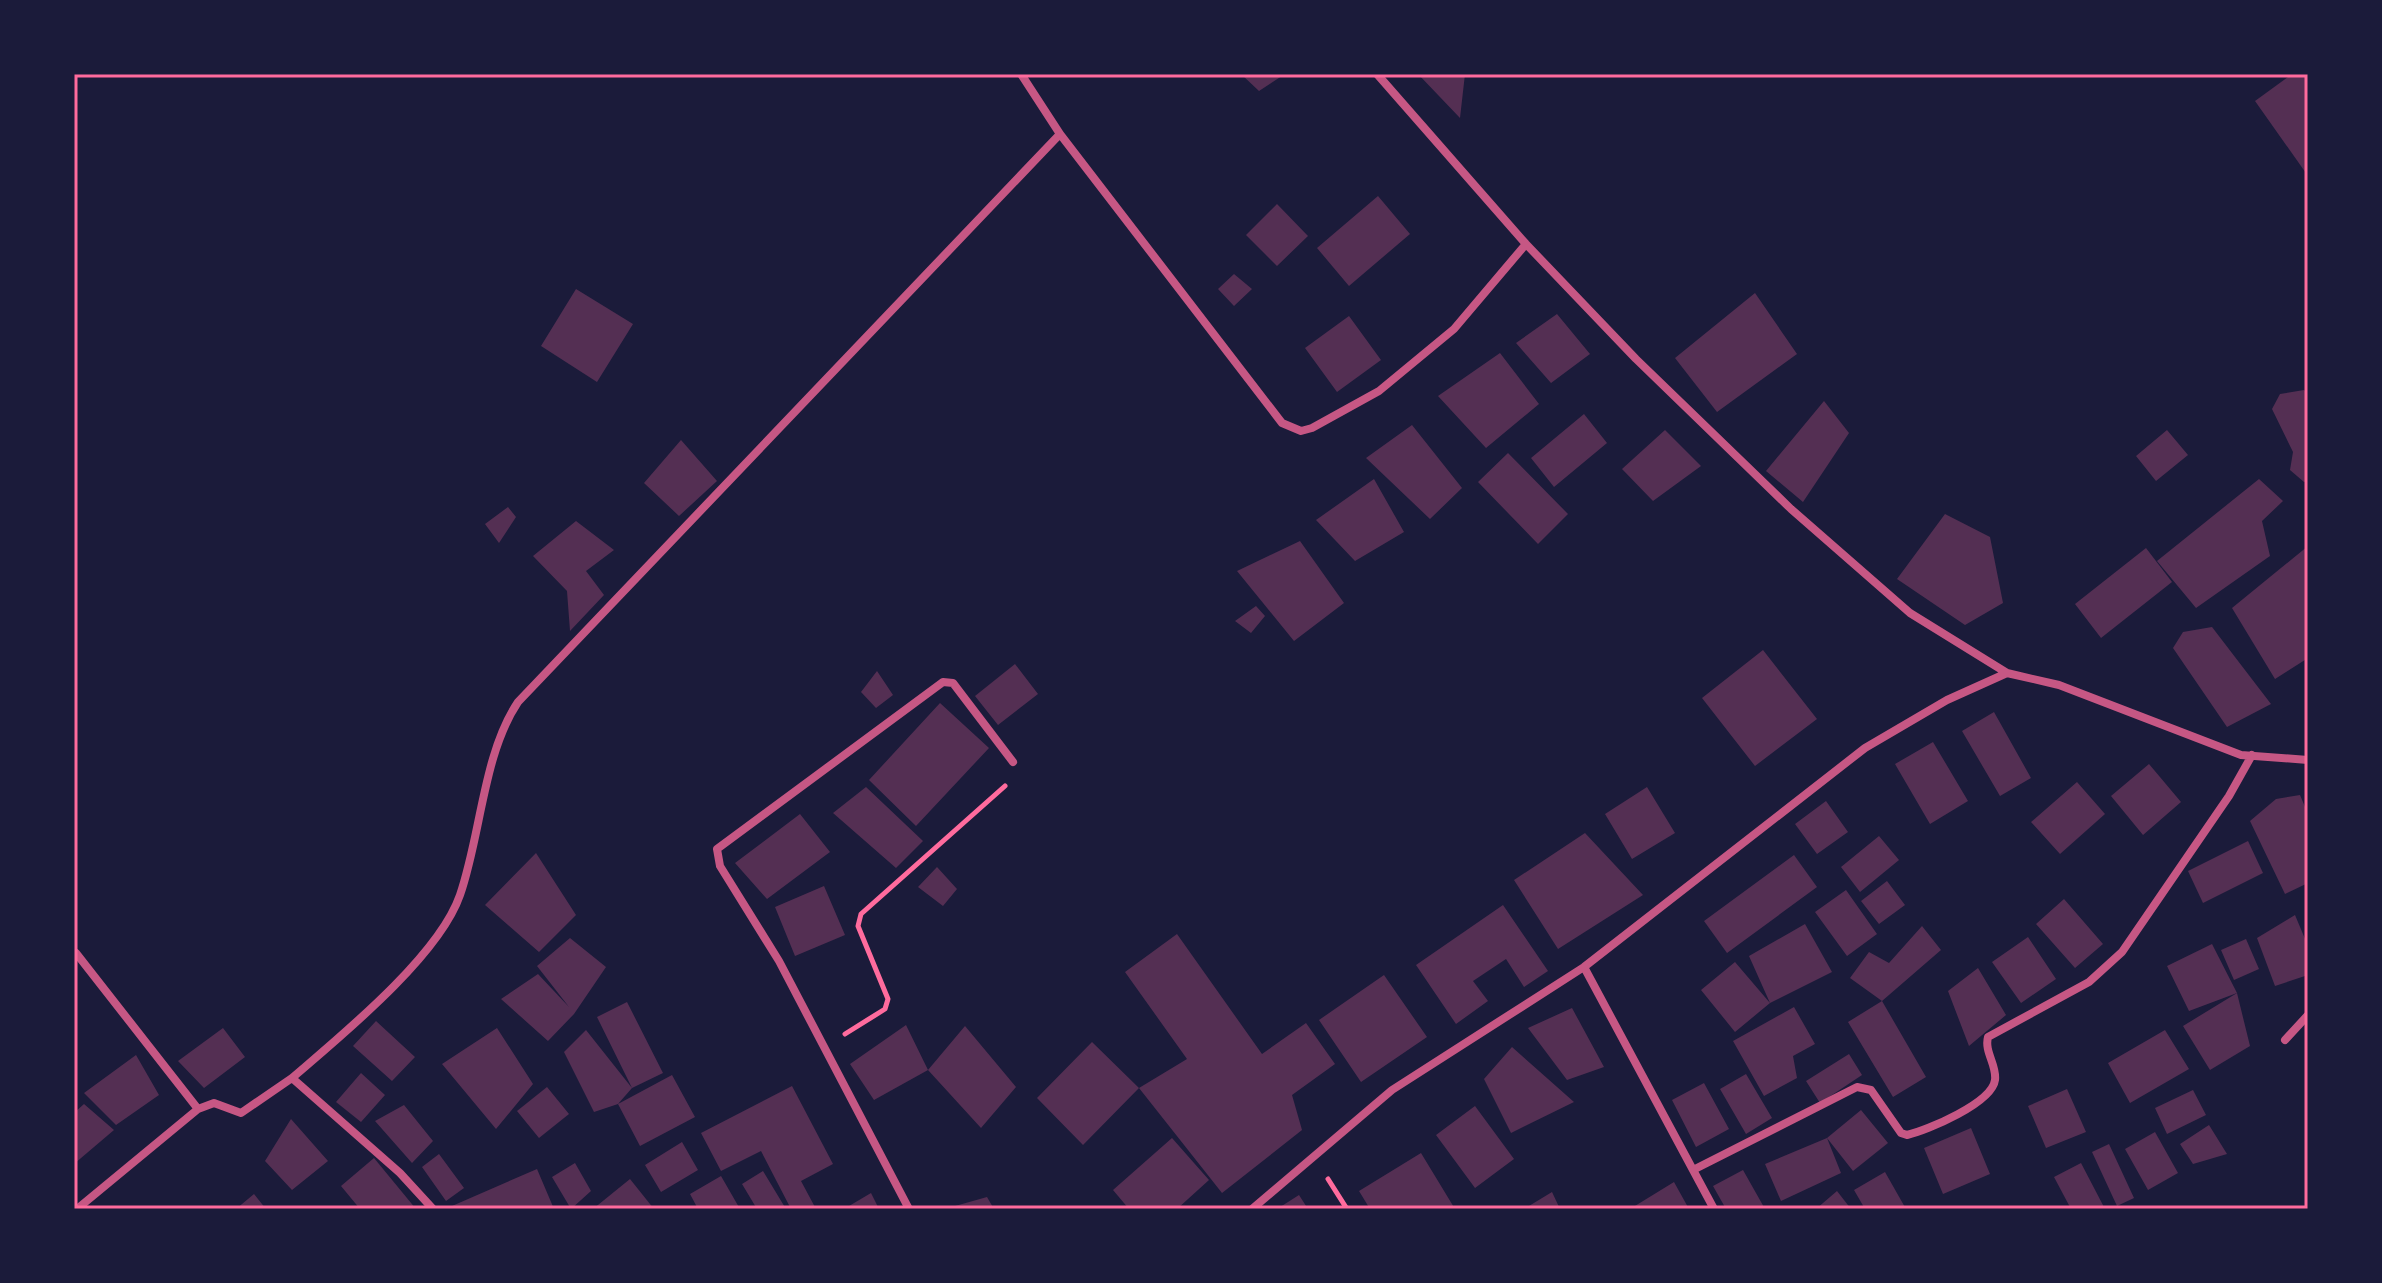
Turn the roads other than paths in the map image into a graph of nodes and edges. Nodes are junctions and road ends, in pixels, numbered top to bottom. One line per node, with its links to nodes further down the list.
1 (1021, 74): 3 (street)
2 (1377, 74): 4 (street)
3 (1060, 134): 4 (street); 13 (street)
4 (1526, 244): 5 (street)
5 (2007, 673): 6 (street); 10 (street)
6 (2252, 755): 7 (street); 15 (street)
7 (2308, 760)
8 (1013, 762): 18 (street)
9 (76, 953): 14 (street)
10 (1584, 967): 15 (street); 19 (street)
11 (2308, 1015): 12 (street)
12 (2285, 1040)
13 (292, 1078): 14 (street); 17 (street)
14 (198, 1109): 16 (street)
15 (1693, 1170): 20 (street)
16 (77, 1209)
17 (433, 1209)
18 (909, 1209)
19 (1252, 1209)
20 (1714, 1209)

